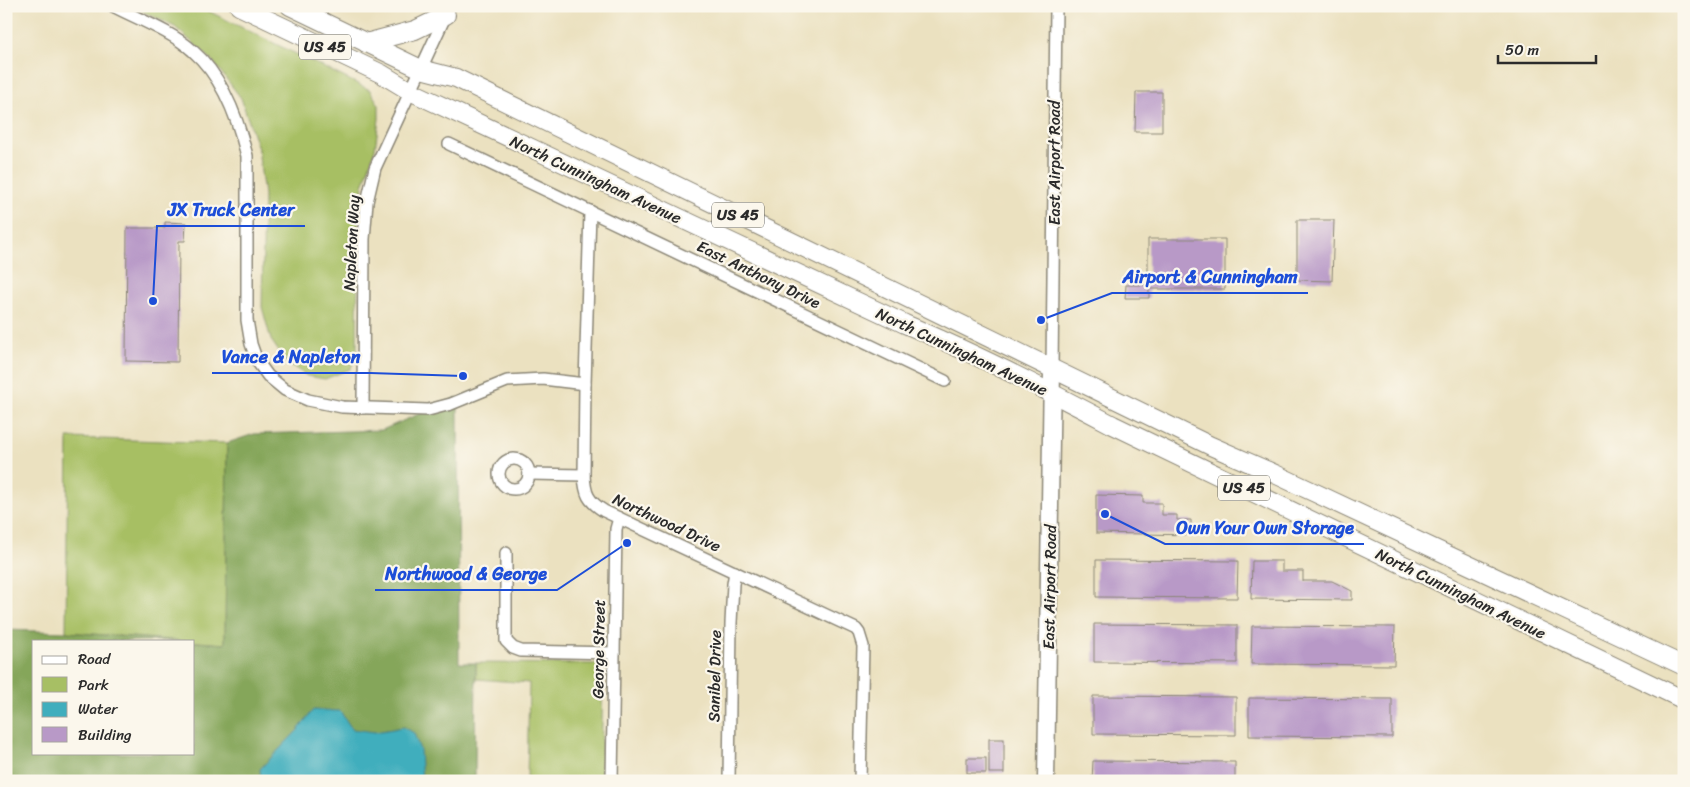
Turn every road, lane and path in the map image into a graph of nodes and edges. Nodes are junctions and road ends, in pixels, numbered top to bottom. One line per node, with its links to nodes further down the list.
1 (113, 6): 15 (street)
2 (239, 6): 8 (main road, North Cunningham Avenue / US 45)
3 (290, 6): 6 (main road, US 45)
4 (1056, 6): 11 (street, East Airport Road)
5 (448, 10): 6 (main road); 7 (street, Napleton Way)
6 (366, 43): 7 (main road, US 45)
7 (421, 69): 8 (street, Napleton Way); 11 (main road, North Cunningham Avenue / US 45)
8 (410, 91): 14 (main road, North Cunningham Avenue / US 45); 15 (street, Napleton Way)
9 (450, 144): 10 (street, East Anthony Drive)
10 (590, 211): 12 (street, East Anthony Drive); 13 (street, Northwood Drive)
11 (1052, 368): 14 (street, East Airport Road); 22 (main road, North Cunningham Avenue / US 45)
12 (945, 381)
13 (585, 384): 15 (street); 17 (street, Northwood Drive)
14 (1052, 392): 23 (main road, North Cunningham Avenue / US 45); 27 (street, East Airport Road)
15 (363, 408)
16 (529, 474): 17 (street)
17 (584, 475): 18 (street, Northwood Drive)
18 (619, 518): 20 (street, Northwood Drive); 21 (street, George Street)
19 (506, 554): 21 (street)
20 (735, 572): 25 (street, Sanibel Drive); 26 (street, Northwood Drive)
21 (614, 653): 24 (street, George Street)
22 (1684, 666)
23 (1684, 700)
24 (612, 781)
25 (729, 781)
26 (860, 781)
27 (1046, 781)

